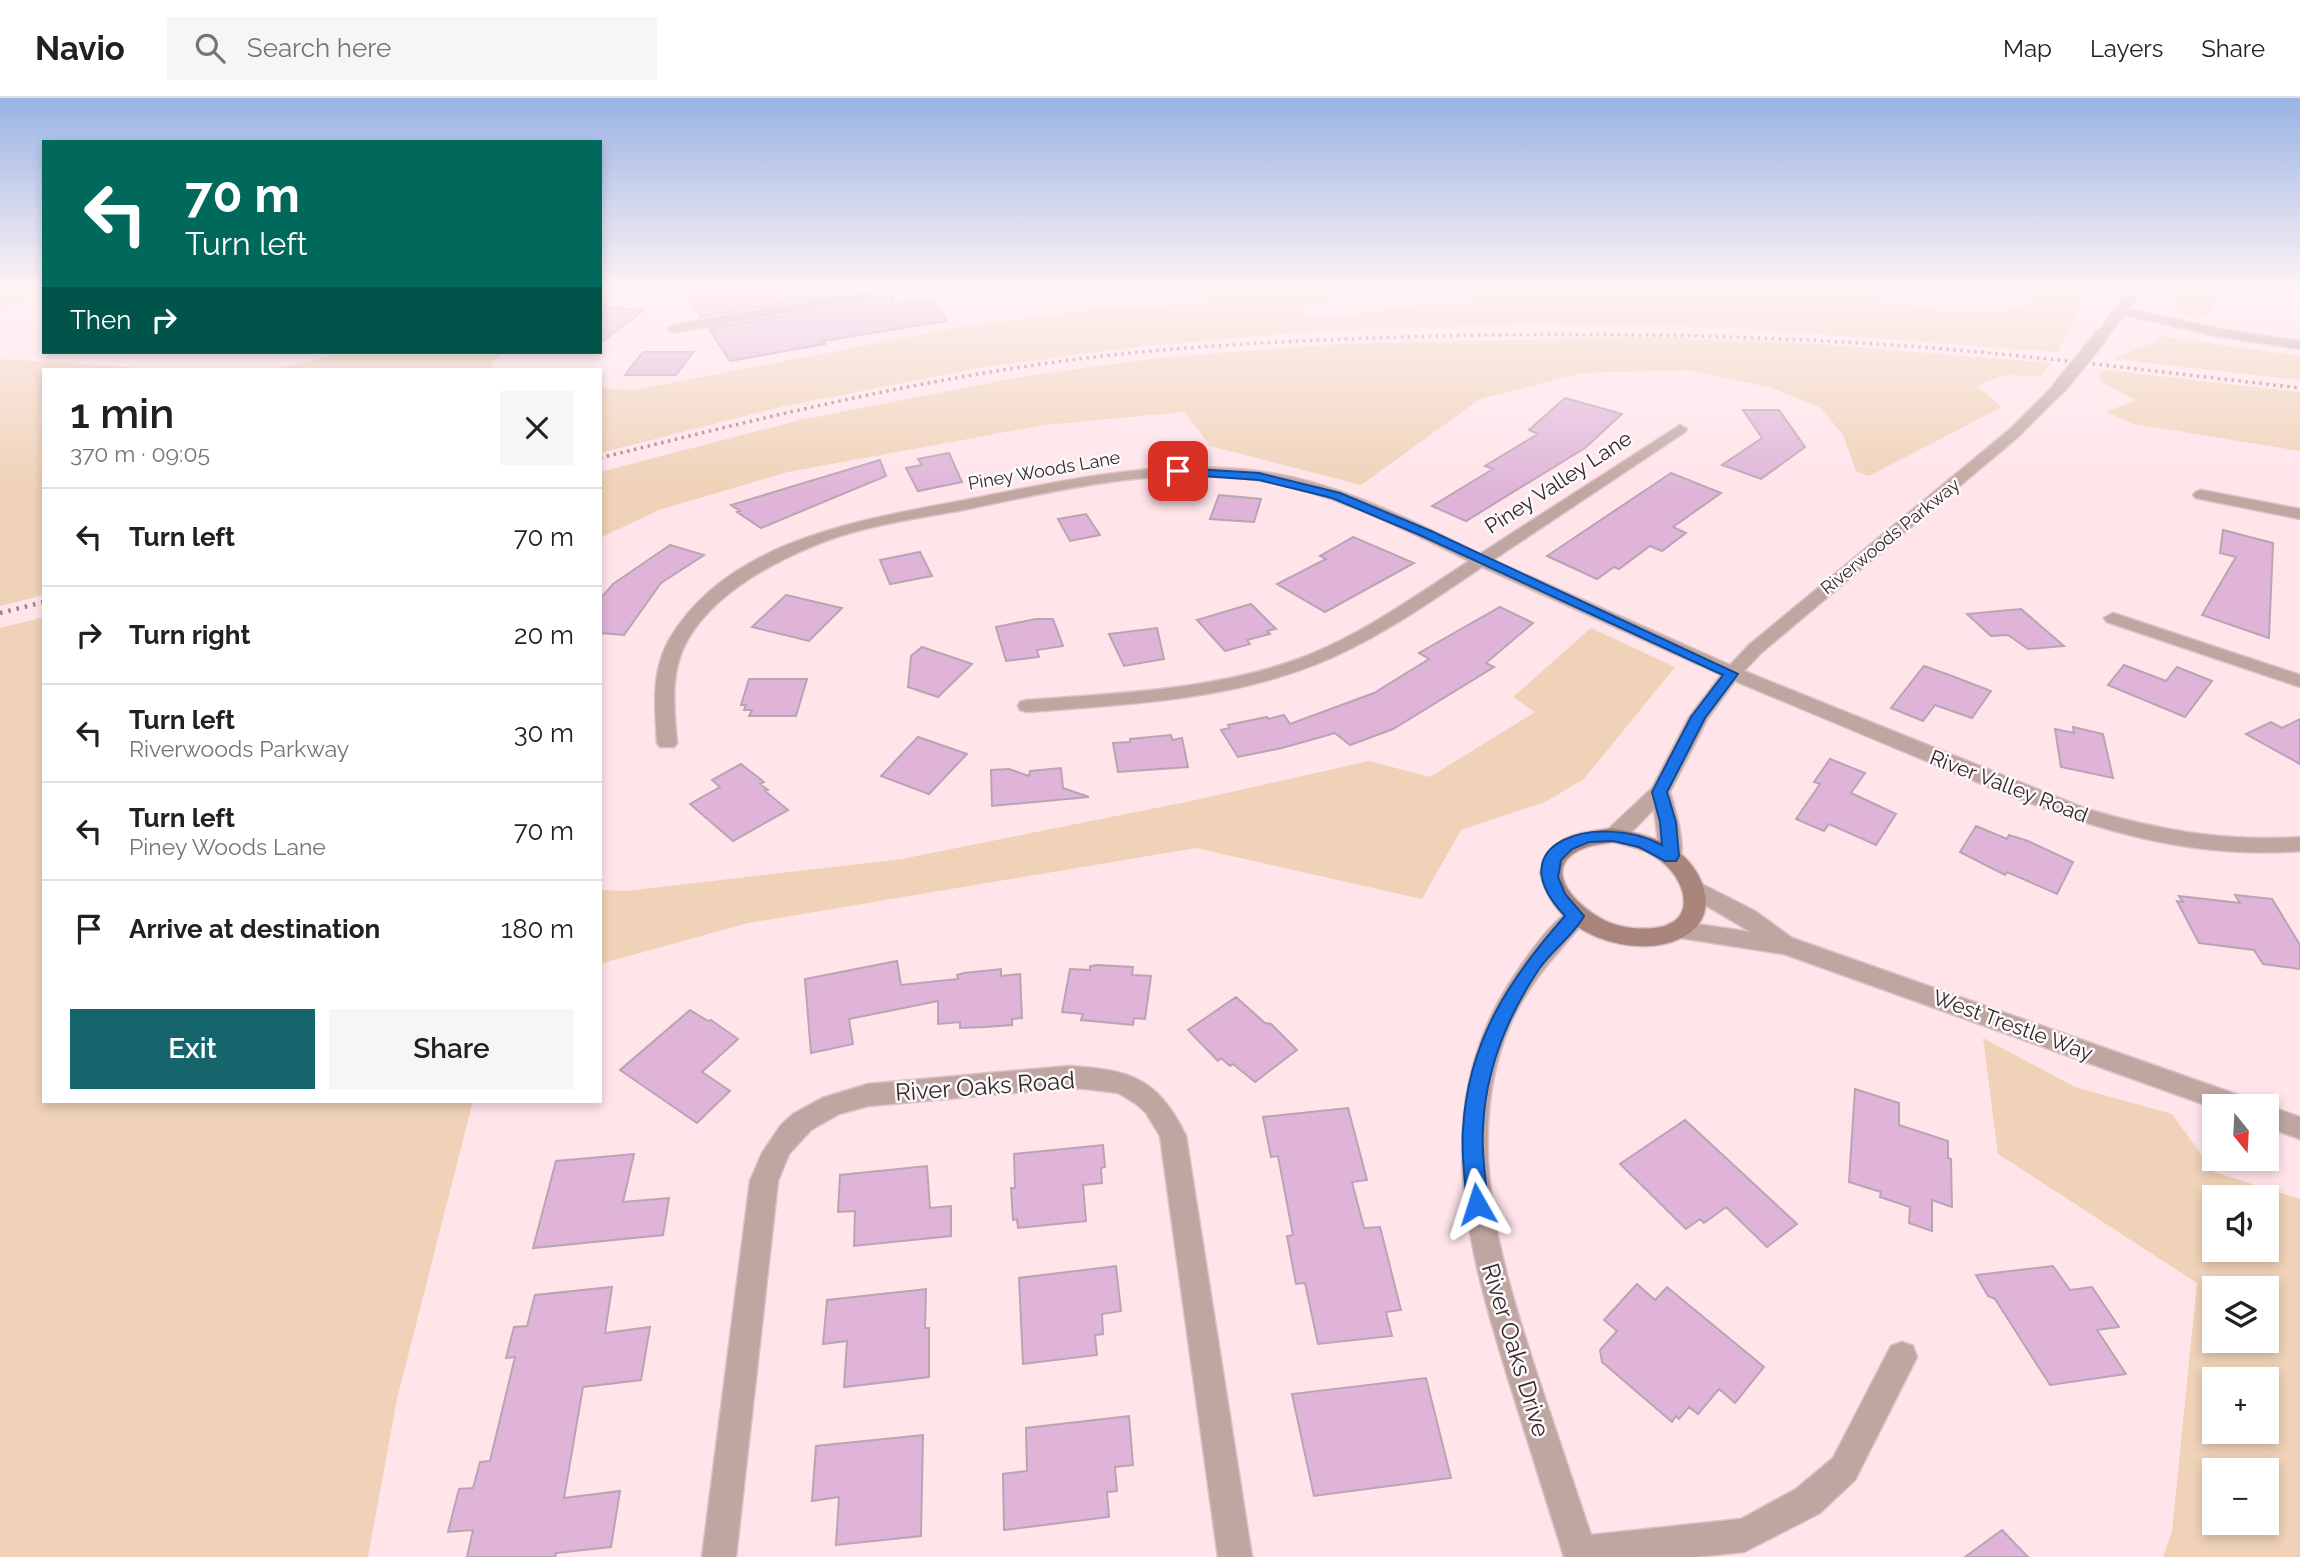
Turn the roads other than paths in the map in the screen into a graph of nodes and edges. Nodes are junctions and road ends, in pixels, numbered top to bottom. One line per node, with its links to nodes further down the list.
1 (2084, 357): 7 (street, Riverwoods Parkway, bridge)
2 (1680, 429): 5 (street, Piney Valley Lane)
3 (2201, 495): 4 (street)
4 (2300, 514)
5 (1481, 560): 7 (street, Piney Woods Lane); 9 (street, Piney Valley Lane); 10 (street, Piney Woods Lane)
6 (2113, 618): 8 (street)
7 (1731, 674): 11 (street, Riverwoods Parkway); 13 (street, River Valley Road)
8 (2300, 681)
9 (1027, 706)
10 (667, 744)
11 (1660, 792): 12 (street, Riverwoods Parkway); 14 (street)
12 (1613, 835): 14 (street); 16 (street)
13 (2300, 844)
14 (1671, 856): 15 (street)
15 (1696, 889): 17 (street); 18 (street, West Trestle Way)
16 (1576, 916): 17 (street); 23 (street, River Oaks Drive)
17 (1676, 930): 18 (street, West Trestle Way)
18 (1786, 945): 19 (street, West Trestle Way)
19 (2204, 1094)
20 (2279, 1121): 21 (street)
21 (2300, 1128)
22 (1902, 1357): 23 (street)
23 (1580, 1555)
24 (719, 1557): 25 (street, River Oaks Road)
25 (1235, 1557)

